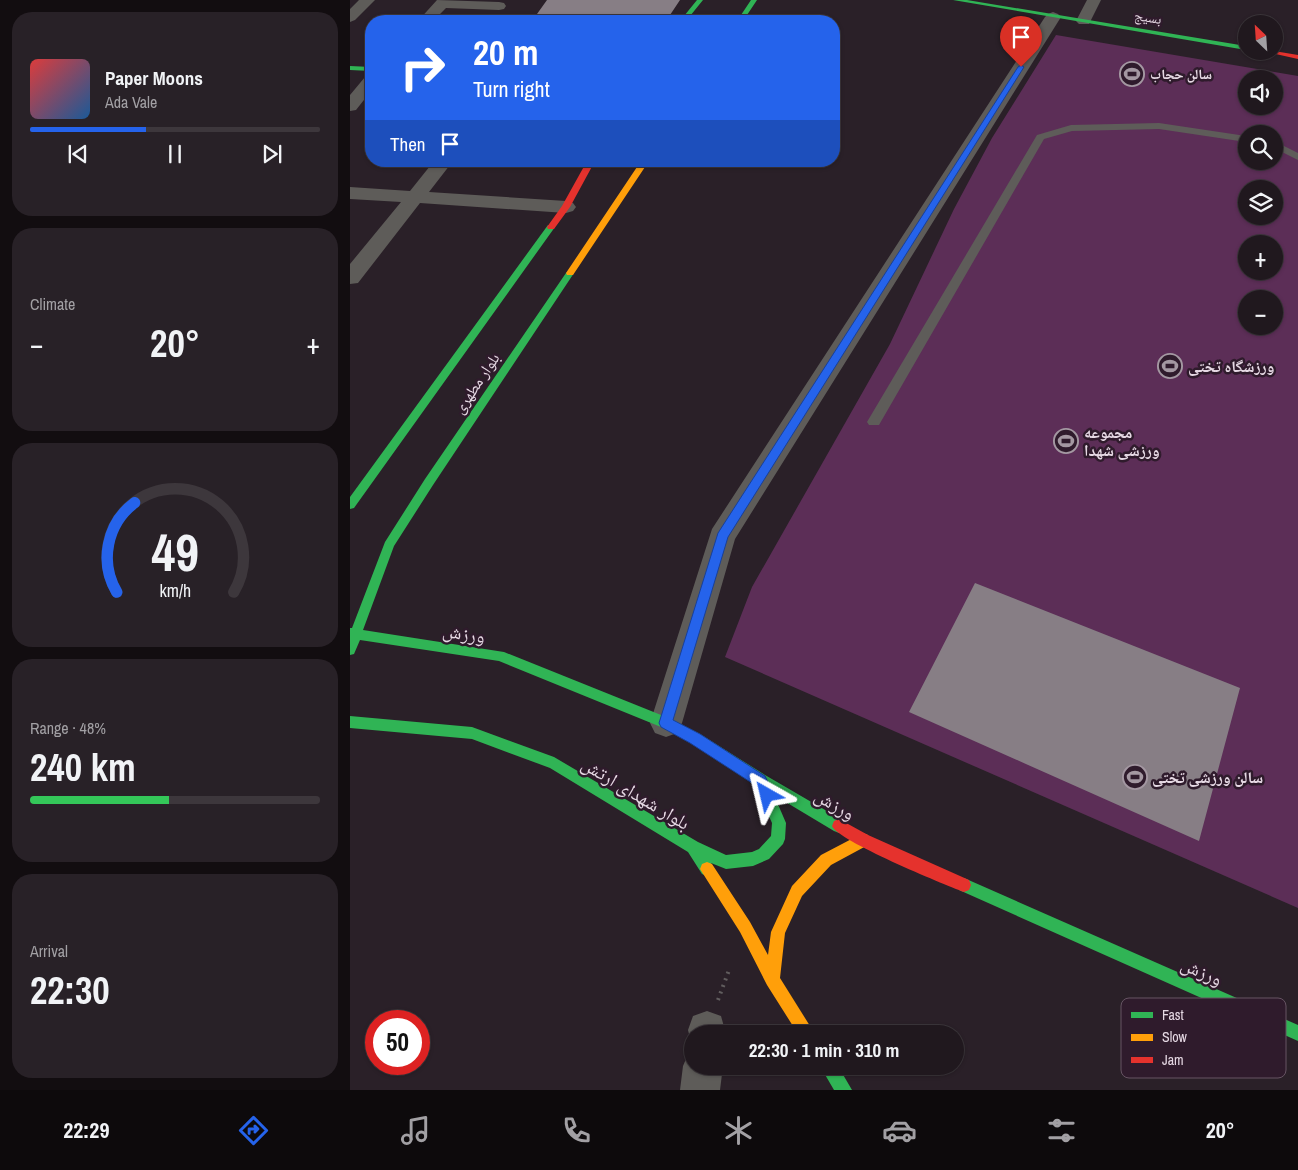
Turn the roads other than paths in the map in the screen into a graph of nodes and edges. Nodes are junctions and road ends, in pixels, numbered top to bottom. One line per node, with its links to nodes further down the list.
1 (368, 0): 12 (street)
2 (700, 0): 9 (main road)
3 (754, 0): 10 (main road)
4 (956, 0): 11 (main road, بسیج)
5 (1094, 0): 13 (street)
6 (444, 2): 7 (street); 8 (street)
7 (499, 6)
8 (431, 15)
9 (687, 15)
10 (744, 15)
11 (1053, 16): 13 (main road, بسیج); 36 (street)
12 (350, 17)
13 (1084, 21): 14 (main road, بسیج)
14 (1238, 47)
15 (1283, 54): 16 (main road)
16 (1298, 57)
17 (350, 68): 18 (main road)
18 (365, 69)
19 (365, 88): 20 (street)
20 (350, 106)
21 (1238, 137): 31 (lane)
22 (1283, 149): 23 (lane)
23 (1298, 157)
24 (439, 167): 28 (street)
25 (588, 167): 29 (main road, بلوار مطهری)
26 (641, 167): 33 (main road, بلوار مطهری)
27 (350, 193): 28 (street)
28 (414, 196): 29 (street); 30 (street)
29 (566, 207): 32 (main road, بلوار مطهری)
30 (350, 278)
31 (874, 422)
32 (350, 505)
33 (353, 633): 34 (main road, بلوار مطهری); 36 (main road, ورزش)
34 (350, 650)
35 (350, 722): 39 (main road, بلوار شهدای ارتش)
36 (666, 723): 37 (main road, ورزش)
37 (760, 780): 38 (main road, ورزش); 39 (main road)
38 (863, 840): 40 (main road); 41 (main road, ورزش)
39 (693, 847): 40 (main road, بلوار شهدای ارتش)
40 (772, 980): 42 (main road, بلوار شهدای ارتش)
41 (1221, 998)
42 (801, 1025)
43 (1286, 1027): 44 (main road, ورزش)
44 (1298, 1032)
45 (702, 1075): 47 (street)
46 (834, 1075): 48 (main road)
47 (700, 1090)
48 (844, 1090)

